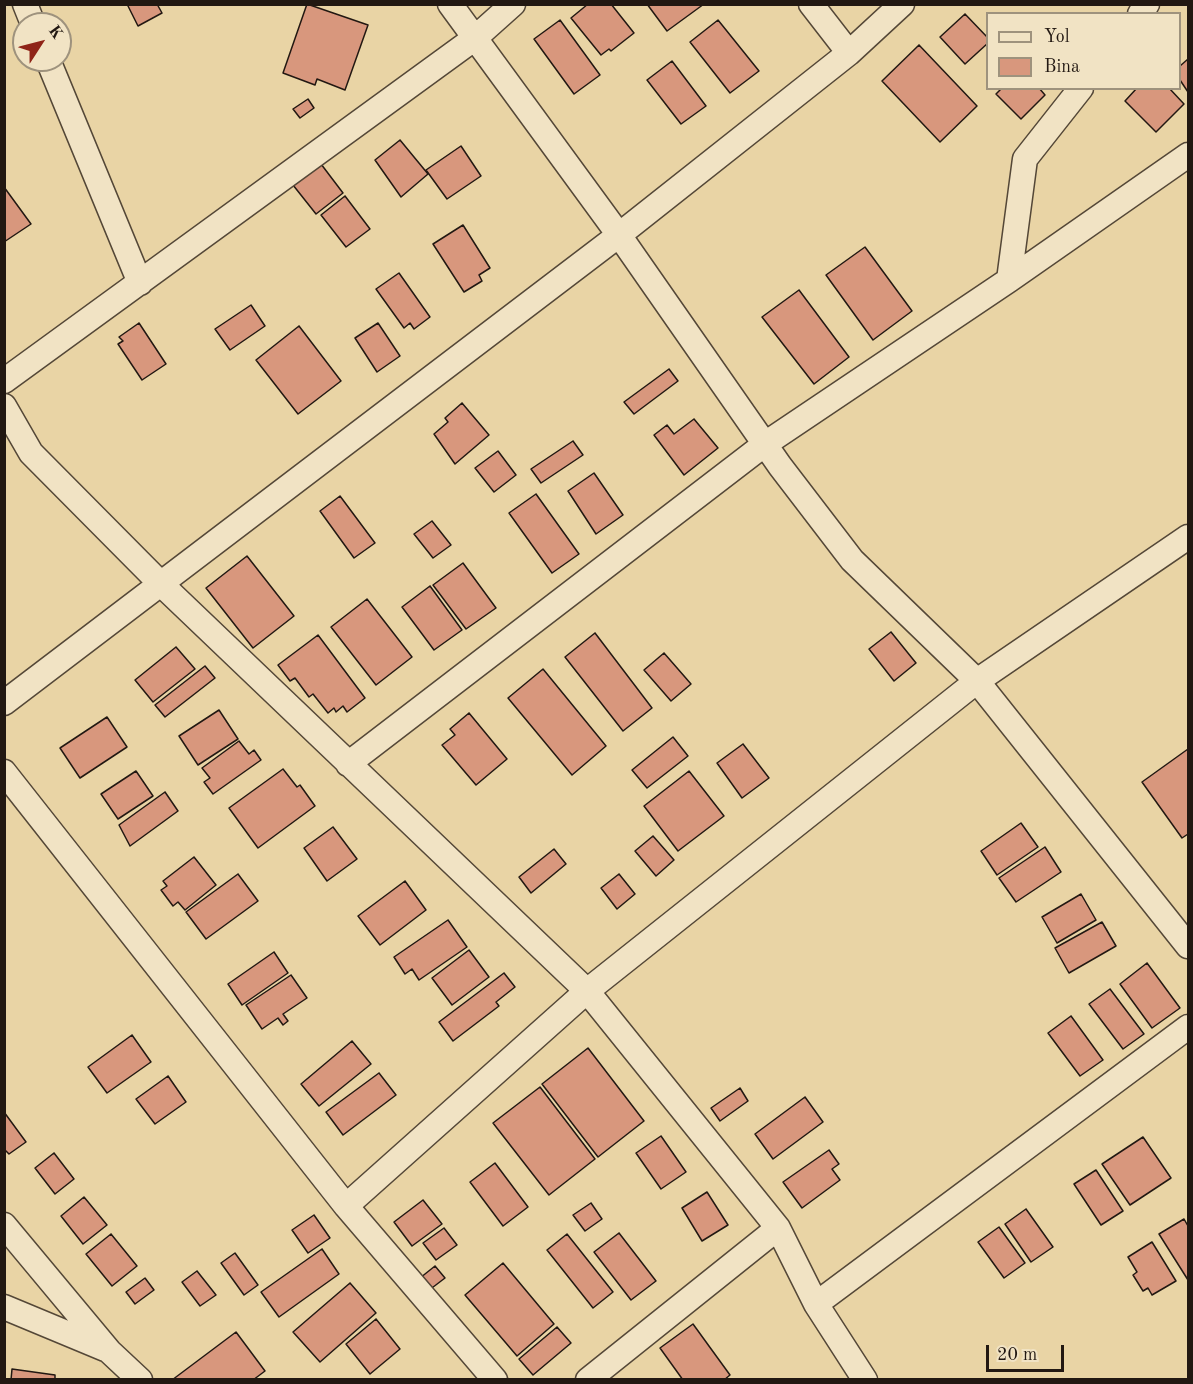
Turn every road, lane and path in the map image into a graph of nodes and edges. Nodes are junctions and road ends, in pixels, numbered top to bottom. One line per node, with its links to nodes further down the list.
1 (450, 4): 5 (street)
2 (513, 4): 5 (street)
3 (811, 4): 6 (street)
4 (902, 4): 6 (street)
5 (475, 38): 10 (street); 12 (street)
6 (849, 53): 10 (street)
7 (53, 72): 12 (street)
8 (1079, 90): 11 (street)
9 (1188, 155): 11 (street)
10 (619, 235): 15 (street); 17 (street)
11 (1009, 280): 15 (street)
12 (140, 283): 13 (street)
13 (4, 381)
14 (4, 406): 17 (street)
15 (765, 444): 18 (street); 20 (street)
16 (1188, 537): 18 (street)
17 (160, 583): 19 (street); 20 (street)
18 (977, 681): 22 (street); 23 (street)
19 (4, 703)
20 (348, 764): 23 (street)
21 (4, 772): 25 (street)
22 (1188, 946)
23 (587, 991): 25 (street); 27 (street)
24 (1188, 1027): 28 (street)
25 (346, 1206): 32 (street)
26 (4, 1225): 30 (street)
27 (778, 1228): 28 (street); 33 (street)
28 (816, 1304): 34 (street)
29 (4, 1307): 30 (street)
30 (110, 1351): 31 (street)
31 (140, 1380)
32 (495, 1380)
33 (588, 1380)
34 (865, 1380)

